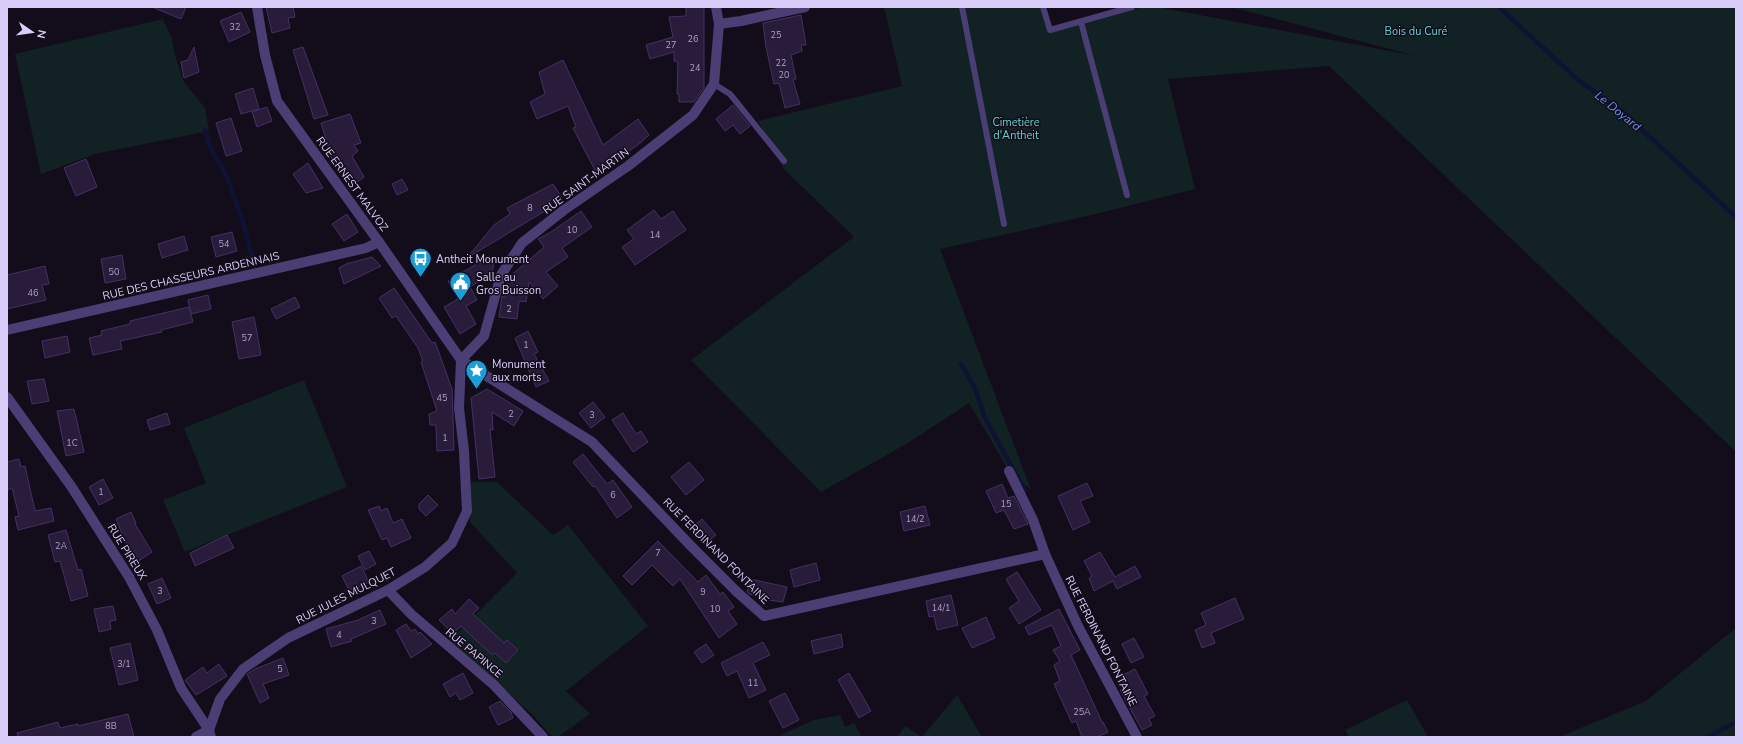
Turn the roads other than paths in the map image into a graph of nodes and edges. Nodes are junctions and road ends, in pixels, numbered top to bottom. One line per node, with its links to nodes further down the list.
1 (257, 7): 13 (street, RUE ERNEST MALVOZ)
2 (716, 7): 8 (street)
3 (804, 7): 8 (street)
4 (962, 7): 12 (lane)
5 (1043, 7): 7 (lane)
6 (1132, 7): 7 (lane)
7 (1081, 22): 11 (lane)
8 (718, 24): 9 (street)
9 (714, 84): 10 (lane); 15 (street, RUE SAINT-MARTIN)
10 (784, 160)
11 (1127, 195)
12 (1004, 224)
13 (379, 242): 14 (street, RUE DES CHASSEURS ARDENNAIS); 15 (street, RUE ERNEST MALVOZ)
14 (7, 330)
15 (461, 360): 18 (street, RUE FERDINAND FONTAINE); 19 (street, RUE JULES MULQUET)
16 (7, 397): 20 (street, RUE PIREUX)
17 (1009, 471): 18 (street, RUE FERDINAND FONTAINE)
18 (1045, 554): 23 (street, RUE FERDINAND FONTAINE)
19 (388, 590): 20 (street, RUE JULES MULQUET); 22 (street, RUE PAPINCE)
20 (210, 734): 21 (street)
21 (196, 737)
22 (543, 737)
23 (1137, 737)

